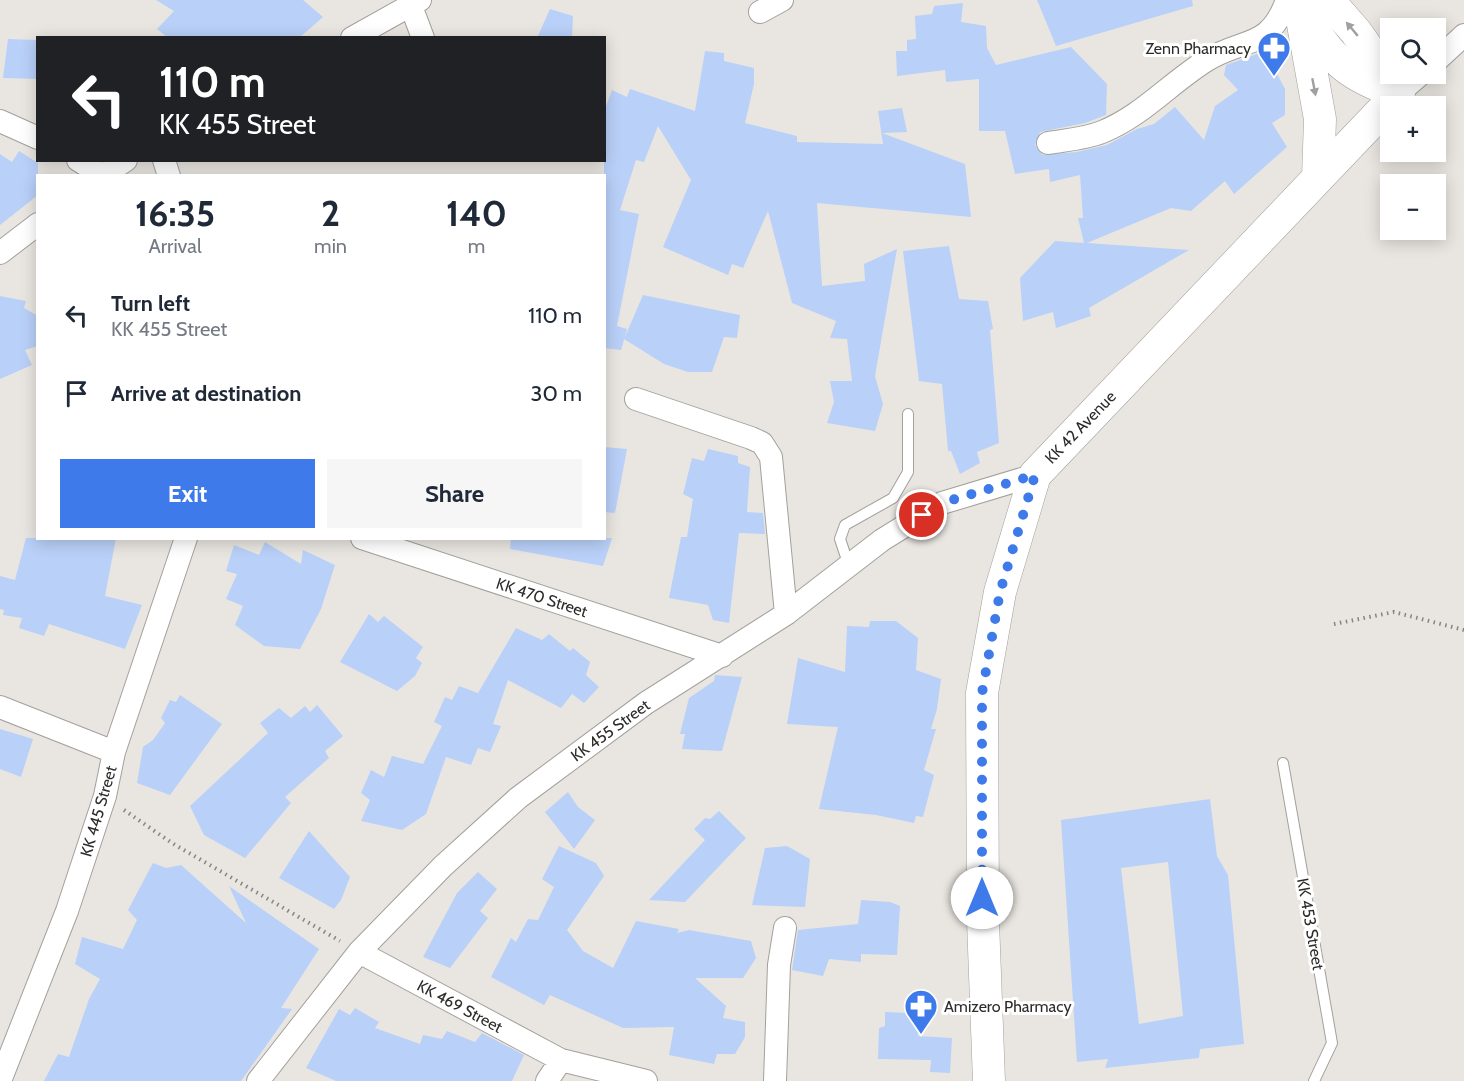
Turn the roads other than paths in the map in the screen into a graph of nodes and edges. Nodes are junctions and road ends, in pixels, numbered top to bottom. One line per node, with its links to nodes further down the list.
1 (782, 0): 4 (street)
2 (1303, 2): 9 (main road, KK 42 Avenue); 13 (street); 18 (main road, one-way to 18)
3 (415, 3): 6 (street); 7 (street)
4 (760, 12)
5 (1464, 35): 8 (street)
6 (355, 36)
7 (423, 36)
8 (1446, 52)
9 (1380, 82)
10 (1409, 84): 18 (main road, KK 42 Avenue)
11 (0, 121): 12 (street)
12 (36, 137)
13 (1048, 143)
14 (81, 162): 16 (street)
15 (123, 162): 17 (street)
16 (100, 174)
17 (104, 174)
18 (1318, 178): 23 (main road, KK 42 Avenue)
19 (36, 226): 20 (street)
20 (0, 253)
21 (636, 399): 27 (street)
22 (908, 414): 26 (lane)
23 (1035, 475): 26 (street, KK 455 Street); 40 (main road, KK 42 Avenue)
24 (185, 540): 30 (street, KK 445 Street)
25 (368, 540): 28 (street, KK 470 Street)
26 (849, 566): 27 (street, KK 455 Street)
27 (786, 614): 28 (street, KK 455 Street)
28 (722, 656): 33 (street, KK 455 Street)
29 (0, 707): 30 (street)
30 (114, 752): 35 (street, KK 445 Street)
31 (1283, 763): 41 (lane, KK 453 Street)
32 (785, 928): 39 (street)
33 (359, 952): 34 (street, KK 469 Street); 36 (street, KK 455 Street)
34 (561, 1060): 37 (street); 38 (street)
35 (0, 1080)
36 (258, 1081)
37 (546, 1081)
38 (646, 1081)
39 (775, 1081)
40 (989, 1081)
41 (1314, 1081)

